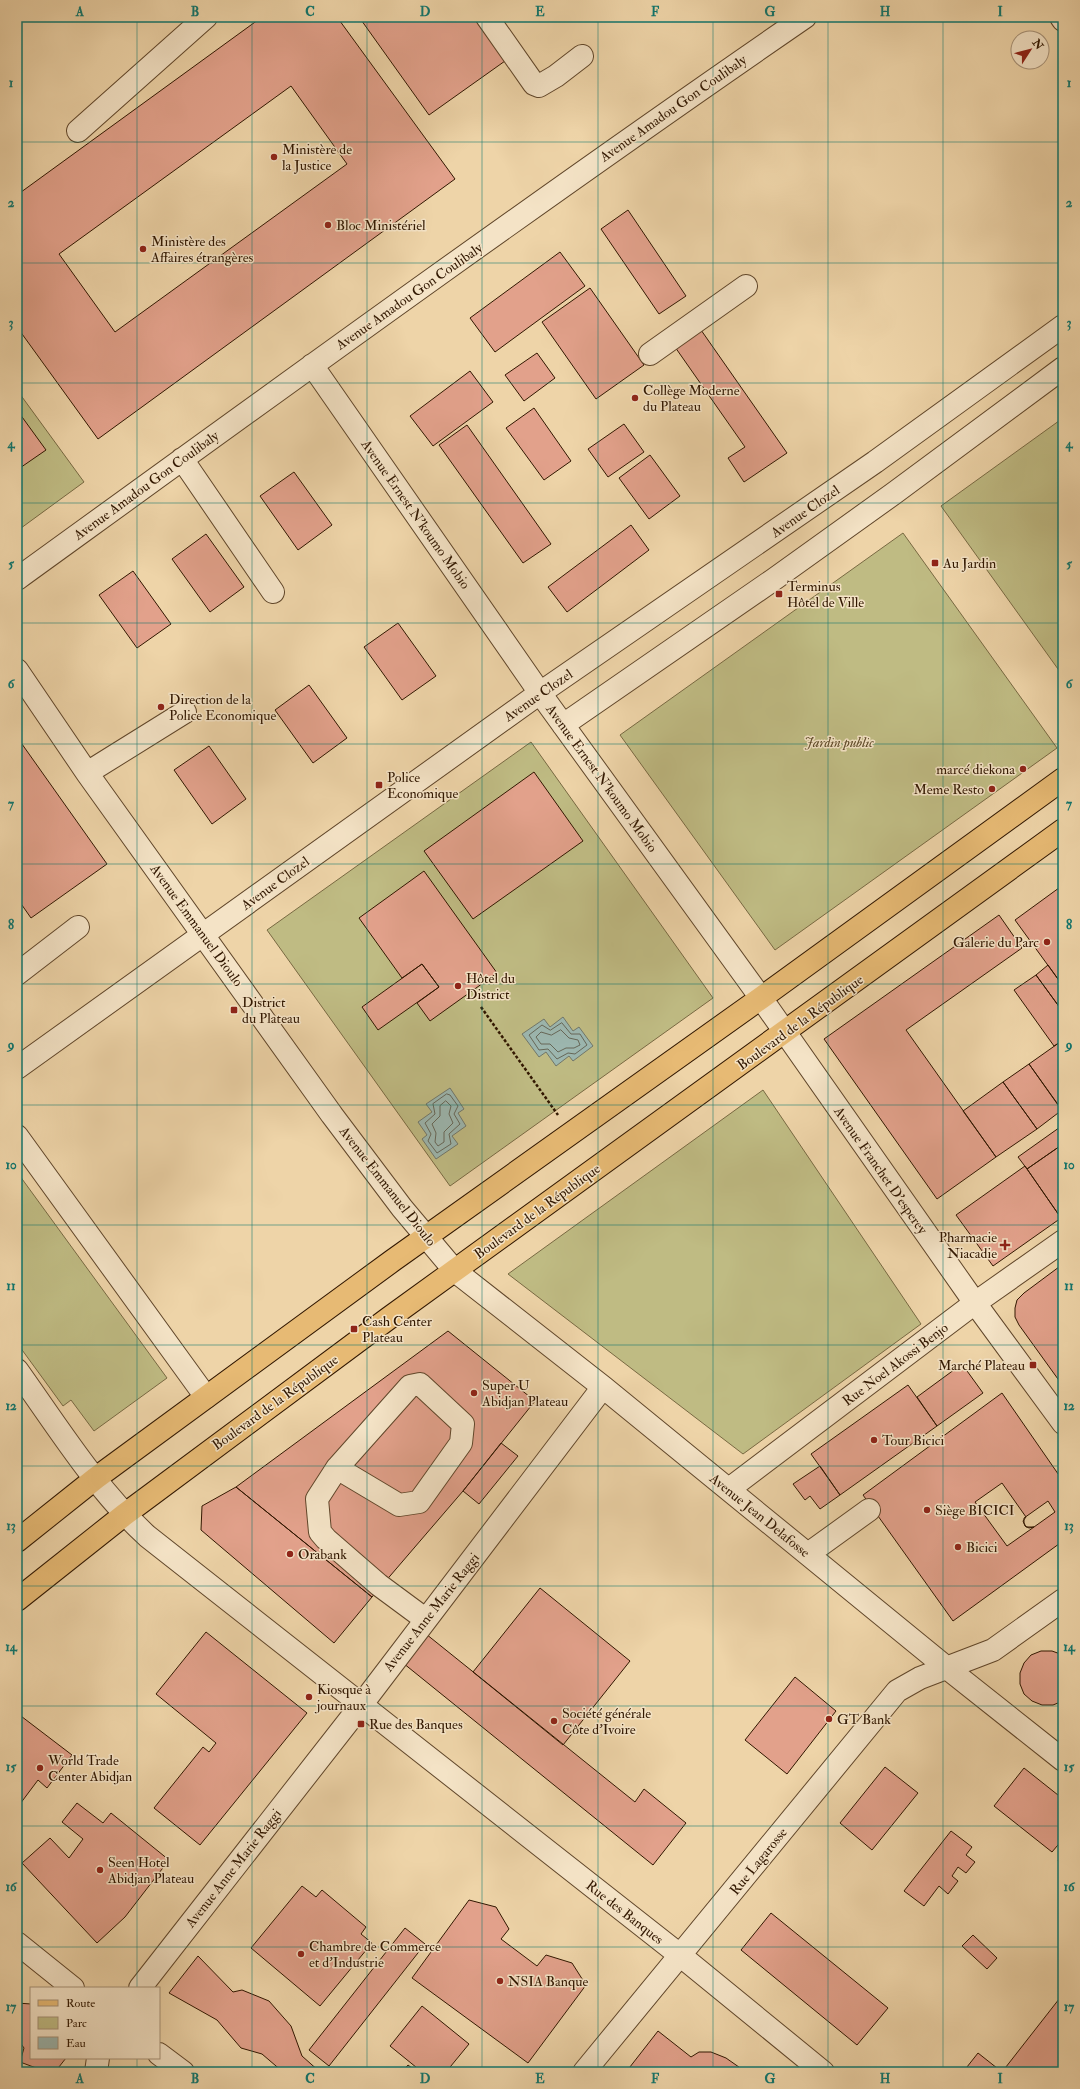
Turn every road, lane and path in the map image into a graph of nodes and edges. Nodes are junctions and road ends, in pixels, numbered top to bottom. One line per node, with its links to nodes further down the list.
1 (206, 17): 7 (street)
2 (487, 17): 6 (street)
3 (805, 17): 11 (street, Avenue Amadou Gon Coulibaly)
4 (1061, 17): 5 (street)
5 (1063, 20)
6 (582, 56)
7 (78, 131)
8 (746, 286): 10 (street)
9 (1063, 326): 17 (street, Avenue Clozel)
10 (650, 354)
11 (312, 365): 13 (street, Avenue Amadou Gon Coulibaly); 17 (street, Avenue Ernest N'koumo Mobio)
12 (1063, 368): 19 (street)
13 (182, 459): 14 (street, Avenue Amadou Gon Coulibaly); 15 (street)
14 (17, 579)
15 (273, 592)
16 (17, 670): 20 (street, Avenue Emmanuel Dioulo)
17 (540, 693): 19 (street, Avenue Ernest N'koumo Mobio); 24 (street, Avenue Clozel)
18 (184, 712): 20 (street)
19 (563, 725): 26 (street, Avenue Ernest N'koumo Mobio)
20 (87, 773): 24 (street, Avenue Emmanuel Dioulo)
21 (1063, 779): 26 (main road)
22 (1063, 830): 28 (main road, Boulevard de la République)
23 (78, 927): 25 (street)
24 (204, 935): 29 (street, Avenue Clozel); 32 (street, Avenue Emmanuel Dioulo)
25 (17, 974)
26 (761, 998): 28 (street, Avenue Ernest N'koumo Mobio); 30 (main road)
27 (481, 1007): 30 (path)
28 (785, 1033): 34 (main road, Boulevard de la République); 35 (street, Avenue Franchet D'esperey)
29 (17, 1068)
30 (571, 1133): 32 (main road)
31 (17, 1136): 38 (street)
32 (427, 1238): 34 (street, Avenue Emmanuel Dioulo); 38 (main road)
33 (1063, 1241): 35 (street, Rue Noel Akossi Benjo)
34 (455, 1271): 37 (street, Avenue Jean Delafosse); 44 (main road, Boulevard de la République)
35 (975, 1303): 39 (street, Avenue Franchet D'esperey); 42 (street, Rue Noel Akossi Benjo)
36 (17, 1370): 41 (street)
37 (603, 1387): 42 (street, Avenue Jean Delafosse); 49 (street, Avenue Anne Marie Raggi)
38 (206, 1397): 41 (main road)
39 (1063, 1423)
40 (337, 1468): 40 (street); 49 (street)
41 (96, 1478): 44 (street); 45 (main road)
42 (729, 1489): 46 (street, Avenue Jean Delafosse)
43 (869, 1510): 46 (street)
44 (124, 1514): 47 (main road, Boulevard de la République); 51 (street, Rue des Banques)
45 (17, 1541)
46 (808, 1554): 50 (street, Avenue Jean Delafosse)
47 (17, 1600)
48 (1063, 1600): 50 (street, Rue Lagarosse)
49 (425, 1619): 51 (street, Avenue Anne Marie Raggi)
50 (946, 1668): 52 (street, Avenue Jean Delafosse); 54 (street, Rue Lagarosse)
51 (362, 1704): 54 (street, Rue des Banques); 56 (street, Avenue Anne Marie Raggi)
52 (1063, 1760)
53 (17, 1943): 55 (street)
54 (681, 1956): 61 (street, Rue Lagarosse); 62 (street, Rue des Banques)
55 (72, 1987)
56 (141, 1987)
57 (160, 2055): 60 (street)
58 (98, 2059): 59 (street)
59 (96, 2072)
60 (183, 2072)
61 (584, 2072)
62 (824, 2072)

